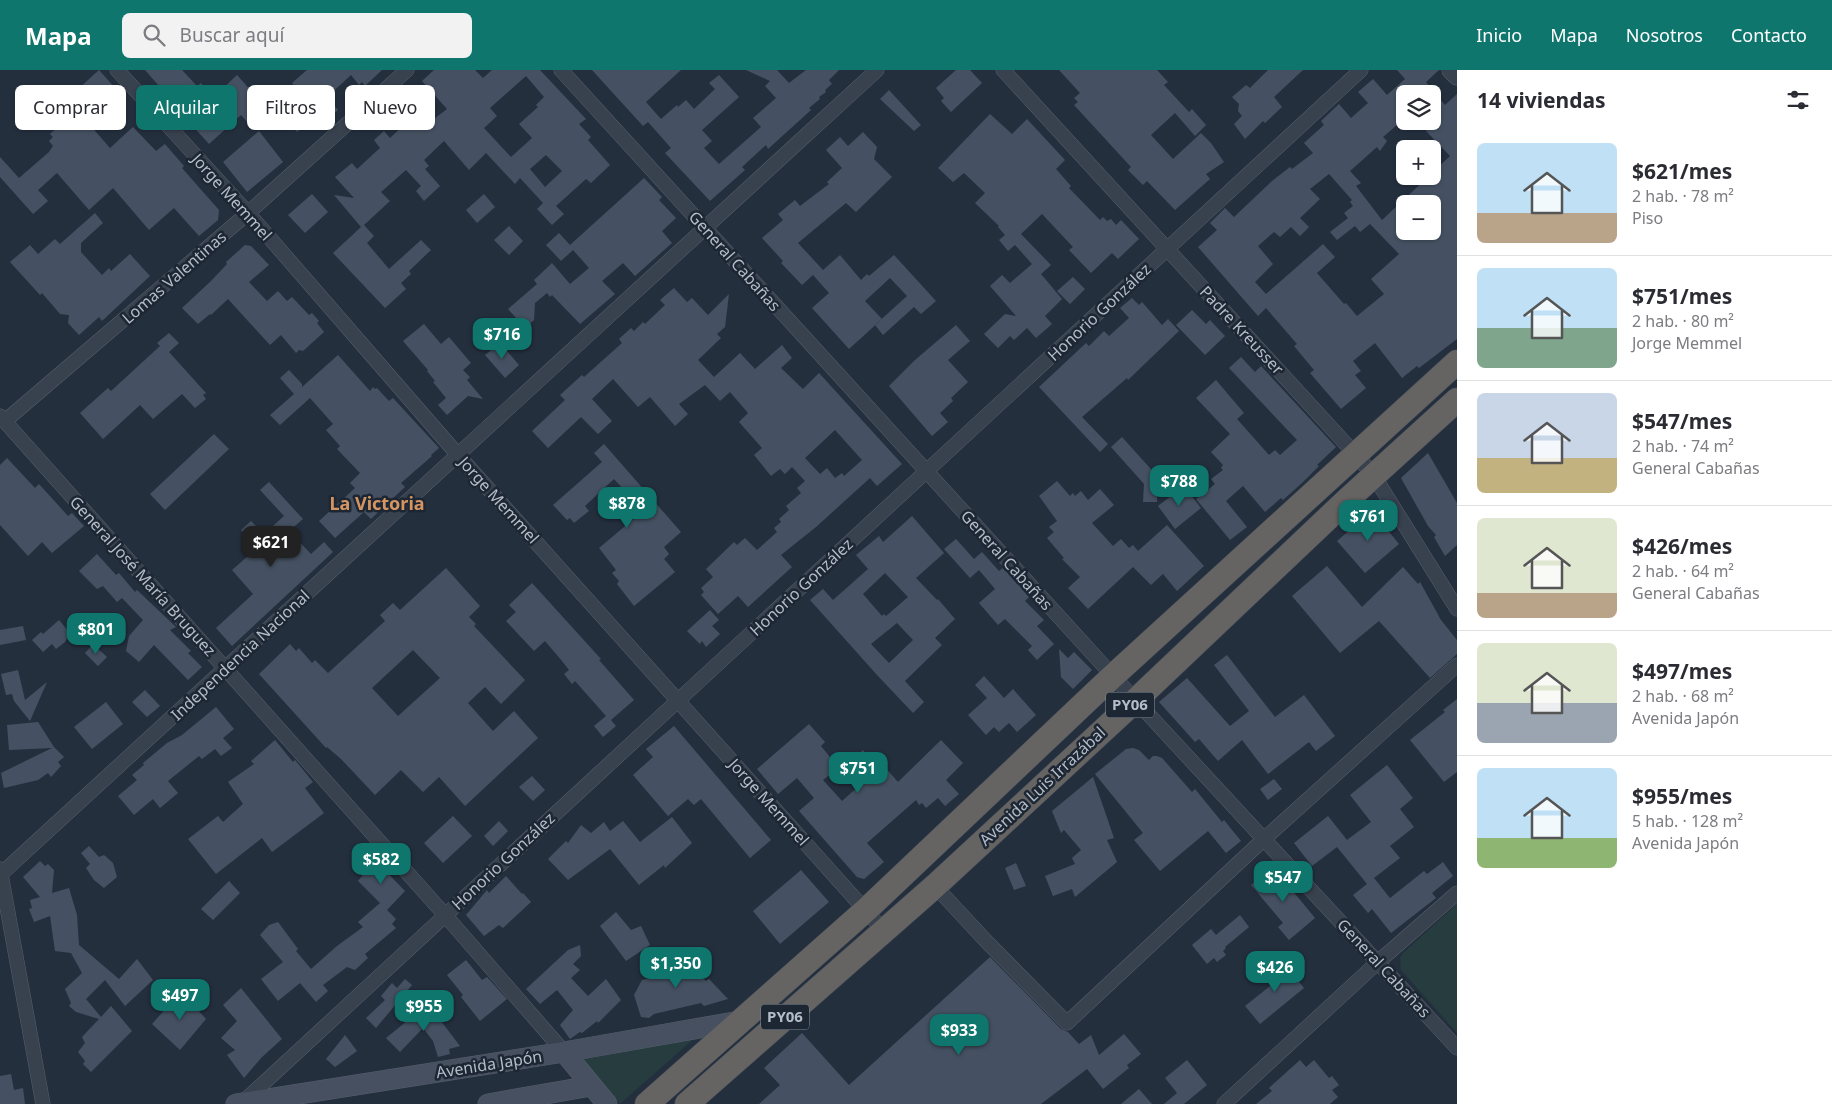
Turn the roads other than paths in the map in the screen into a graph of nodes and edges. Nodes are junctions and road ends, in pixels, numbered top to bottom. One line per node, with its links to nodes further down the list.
1 (117, 70): 9 (street, Jorge Memmel)
2 (407, 70): 9 (street, Lomas Valentinas)
3 (561, 70): 10 (street, General Cabañas)
4 (877, 70): 10 (street, Independencia Nacional)
5 (1003, 70): 11 (street, Padre Kreusser)
6 (1361, 70): 11 (street, Honorio González)
7 (1451, 70): 8 (street)
8 (1457, 76)
9 (248, 213): 14 (street, Lomas Valentinas); 15 (street, Jorge Memmel)
10 (705, 228): 15 (street, Independencia Nacional); 17 (street, General Cabañas)
11 (1167, 249): 16 (street, Padre Kreusser); 17 (street, Honorio González)
12 (1457, 362): 16 (highway, PY06)
13 (1457, 400): 18 (highway, Avenida Luis Irrazábal / PY06)
14 (3, 418): 21 (street, General José María Bruguez)
15 (458, 454): 21 (street, Independencia Nacional); 23 (street, Jorge Memmel)
16 (1356, 455): 18 (street, Padre Kreusser); 22 (highway, PY06)
17 (926, 471): 22 (street, General Cabañas); 23 (street, Honorio González)
18 (1374, 476): 19 (street, Padre Kreusser); 24 (highway, Avenida Luis Irrazábal / PY06)
19 (1457, 609)
20 (1457, 665): 25 (street)
21 (225, 669): 26 (street, Independencia Nacional); 30 (street, General José María Bruguez)
22 (1113, 676): 24 (street, General Cabañas); 29 (highway, Avenida Luis Irrazábal / PY06)
23 (678, 700): 29 (street, Jorge Memmel); 30 (street, Honorio González)
24 (1136, 700): 25 (street, General Cabañas); 27 (highway, Avenida Luis Irrazábal / PY06)
25 (1264, 839): 27 (street); 34 (street, General Cabañas)
26 (1, 872): 32 (street)
27 (935, 886): 31 (highway, Avenida Luis Irrazábal / PY06)
28 (1457, 892): 34 (street)
29 (866, 910): 31 (street, Jorge Memmel); 35 (highway, Avenida Luis Irrazábal / PY06)
30 (446, 914): 37 (street, General José María Bruguez); 40 (street, Honorio González)
31 (883, 930): 44 (highway, Avenida Luis Irrazábal / PY06)
32 (14, 952): 33 (street); 39 (street)
33 (0, 955)
34 (1378, 962): 36 (street, General Cabañas); 45 (street)
35 (740, 1021): 37 (main road, Avenida Japón); 43 (highway, Avenida Luis Irrazábal / PY06)
36 (1457, 1048)
37 (564, 1052): 38 (main road); 40 (main road, Avenida Japón)
38 (591, 1086): 41 (main road); 42 (main road)
39 (43, 1104)
40 (239, 1104)
41 (488, 1104)
42 (607, 1104)
43 (647, 1104)
44 (687, 1104)
45 (1224, 1104)

